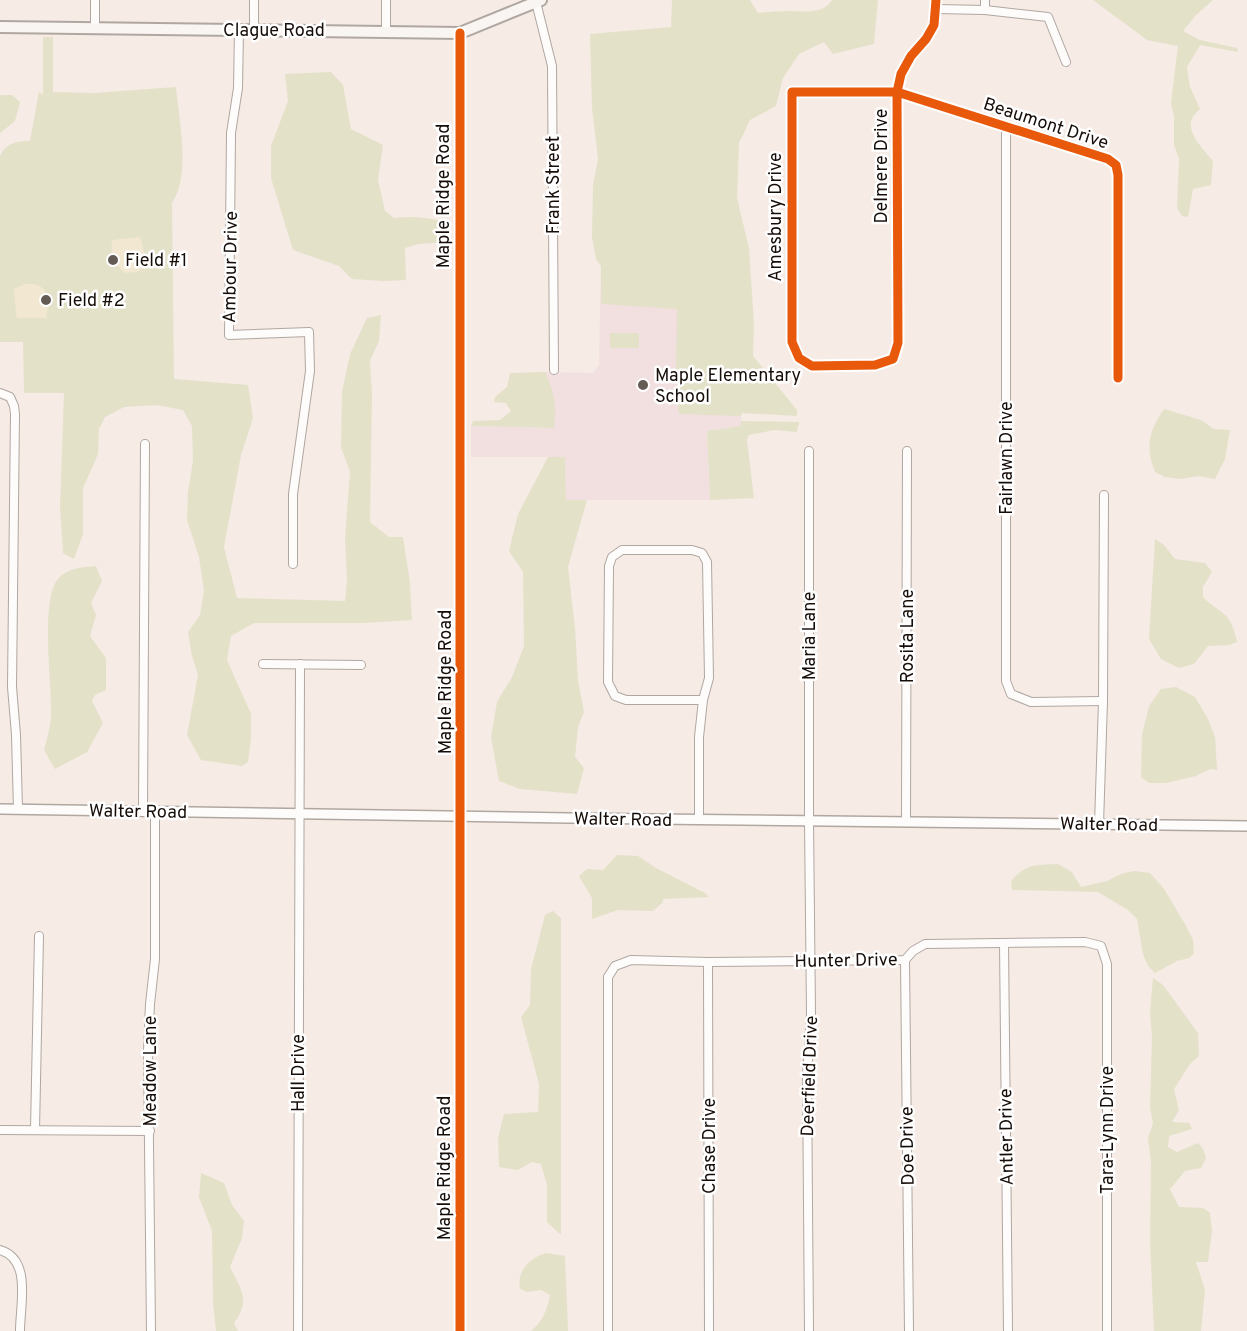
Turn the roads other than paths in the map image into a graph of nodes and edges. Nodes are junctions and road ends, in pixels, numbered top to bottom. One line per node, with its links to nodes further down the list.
1 (95, 0): 9 (street)
2 (254, 0): 11 (street)
3 (386, 0): 12 (street)
4 (985, 0): 7 (street)
5 (535, 2): 13 (main road, Clague Road); 19 (street, Frank Street)
6 (936, 4): 7 (street); 16 (street, Delmere Drive)
7 (985, 10): 14 (street)
8 (0, 27): 9 (main road, Clague Road)
9 (95, 28): 10 (main road, Clague Road)
10 (238, 30): 11 (main road, Clague Road); 26 (street, Ambour Drive)
11 (254, 30): 12 (main road, Clague Road)
12 (386, 31): 13 (main road, Clague Road)
13 (460, 33): 37 (street, Maple Ridge Road)
14 (1066, 62)
15 (792, 92): 16 (street, Beaumont Drive); 18 (street, Amesbury Drive)
16 (897, 92): 17 (street, Beaumont Drive); 18 (street, Delmere Drive)
17 (1006, 128): 20 (street, Beaumont Drive); 31 (street, Fairlawn Drive)
18 (792, 342)
19 (554, 370)
20 (1118, 378)
21 (0, 393): 33 (street)
22 (145, 444): 34 (street)
23 (809, 451): 39 (street, Maria Lane)
24 (907, 451): 40 (street, Rosita Lane)
25 (1104, 495): 31 (street)
26 (293, 564)
27 (263, 664): 28 (street)
28 (300, 664): 29 (street); 36 (street, Hall Drive)
29 (361, 665)
30 (703, 700): 30 (street); 38 (street)
31 (1103, 701): 41 (street)
32 (0, 809): 33 (street, Walter Road)
33 (18, 809): 34 (street, Walter Road)
34 (143, 812): 35 (street, Walter Road)
35 (155, 812): 36 (street, Walter Road); 51 (street, Meadow Lane)
36 (298, 814): 37 (street, Walter Road); 55 (street, Hall Drive)
37 (461, 816): 38 (street, Walter Road); 56 (street, Maple Ridge Road)
38 (699, 820): 39 (street, Walter Road)
39 (808, 821): 40 (street, Walter Road); 47 (street, Deerfield Drive)
40 (906, 822): 41 (street, Walter Road)
41 (1099, 824): 42 (street, Walter Road)
42 (1247, 826)
43 (39, 936): 50 (street)
44 (1084, 942): 45 (street, Hunter Drive); 62 (street, Tara-Lynn Drive)
45 (1004, 943): 46 (street, Hunter Drive); 61 (street, Antler Drive)
46 (905, 960): 47 (street, Hunter Drive); 60 (street, Doe Drive)
47 (811, 961): 48 (street, Hunter Drive); 59 (street, Deerfield Drive)
48 (708, 962): 57 (street, Hunter Drive); 58 (street, Chase Drive)
49 (0, 1130): 50 (street)
50 (35, 1130): 51 (street)
51 (150, 1131): 54 (street, Meadow Lane)
52 (0, 1250): 53 (street)
53 (20, 1331)
54 (151, 1331)
55 (298, 1331)
56 (460, 1331)
57 (608, 1331)
58 (709, 1331)
59 (809, 1331)
60 (909, 1331)
61 (1008, 1331)
62 (1107, 1331)

